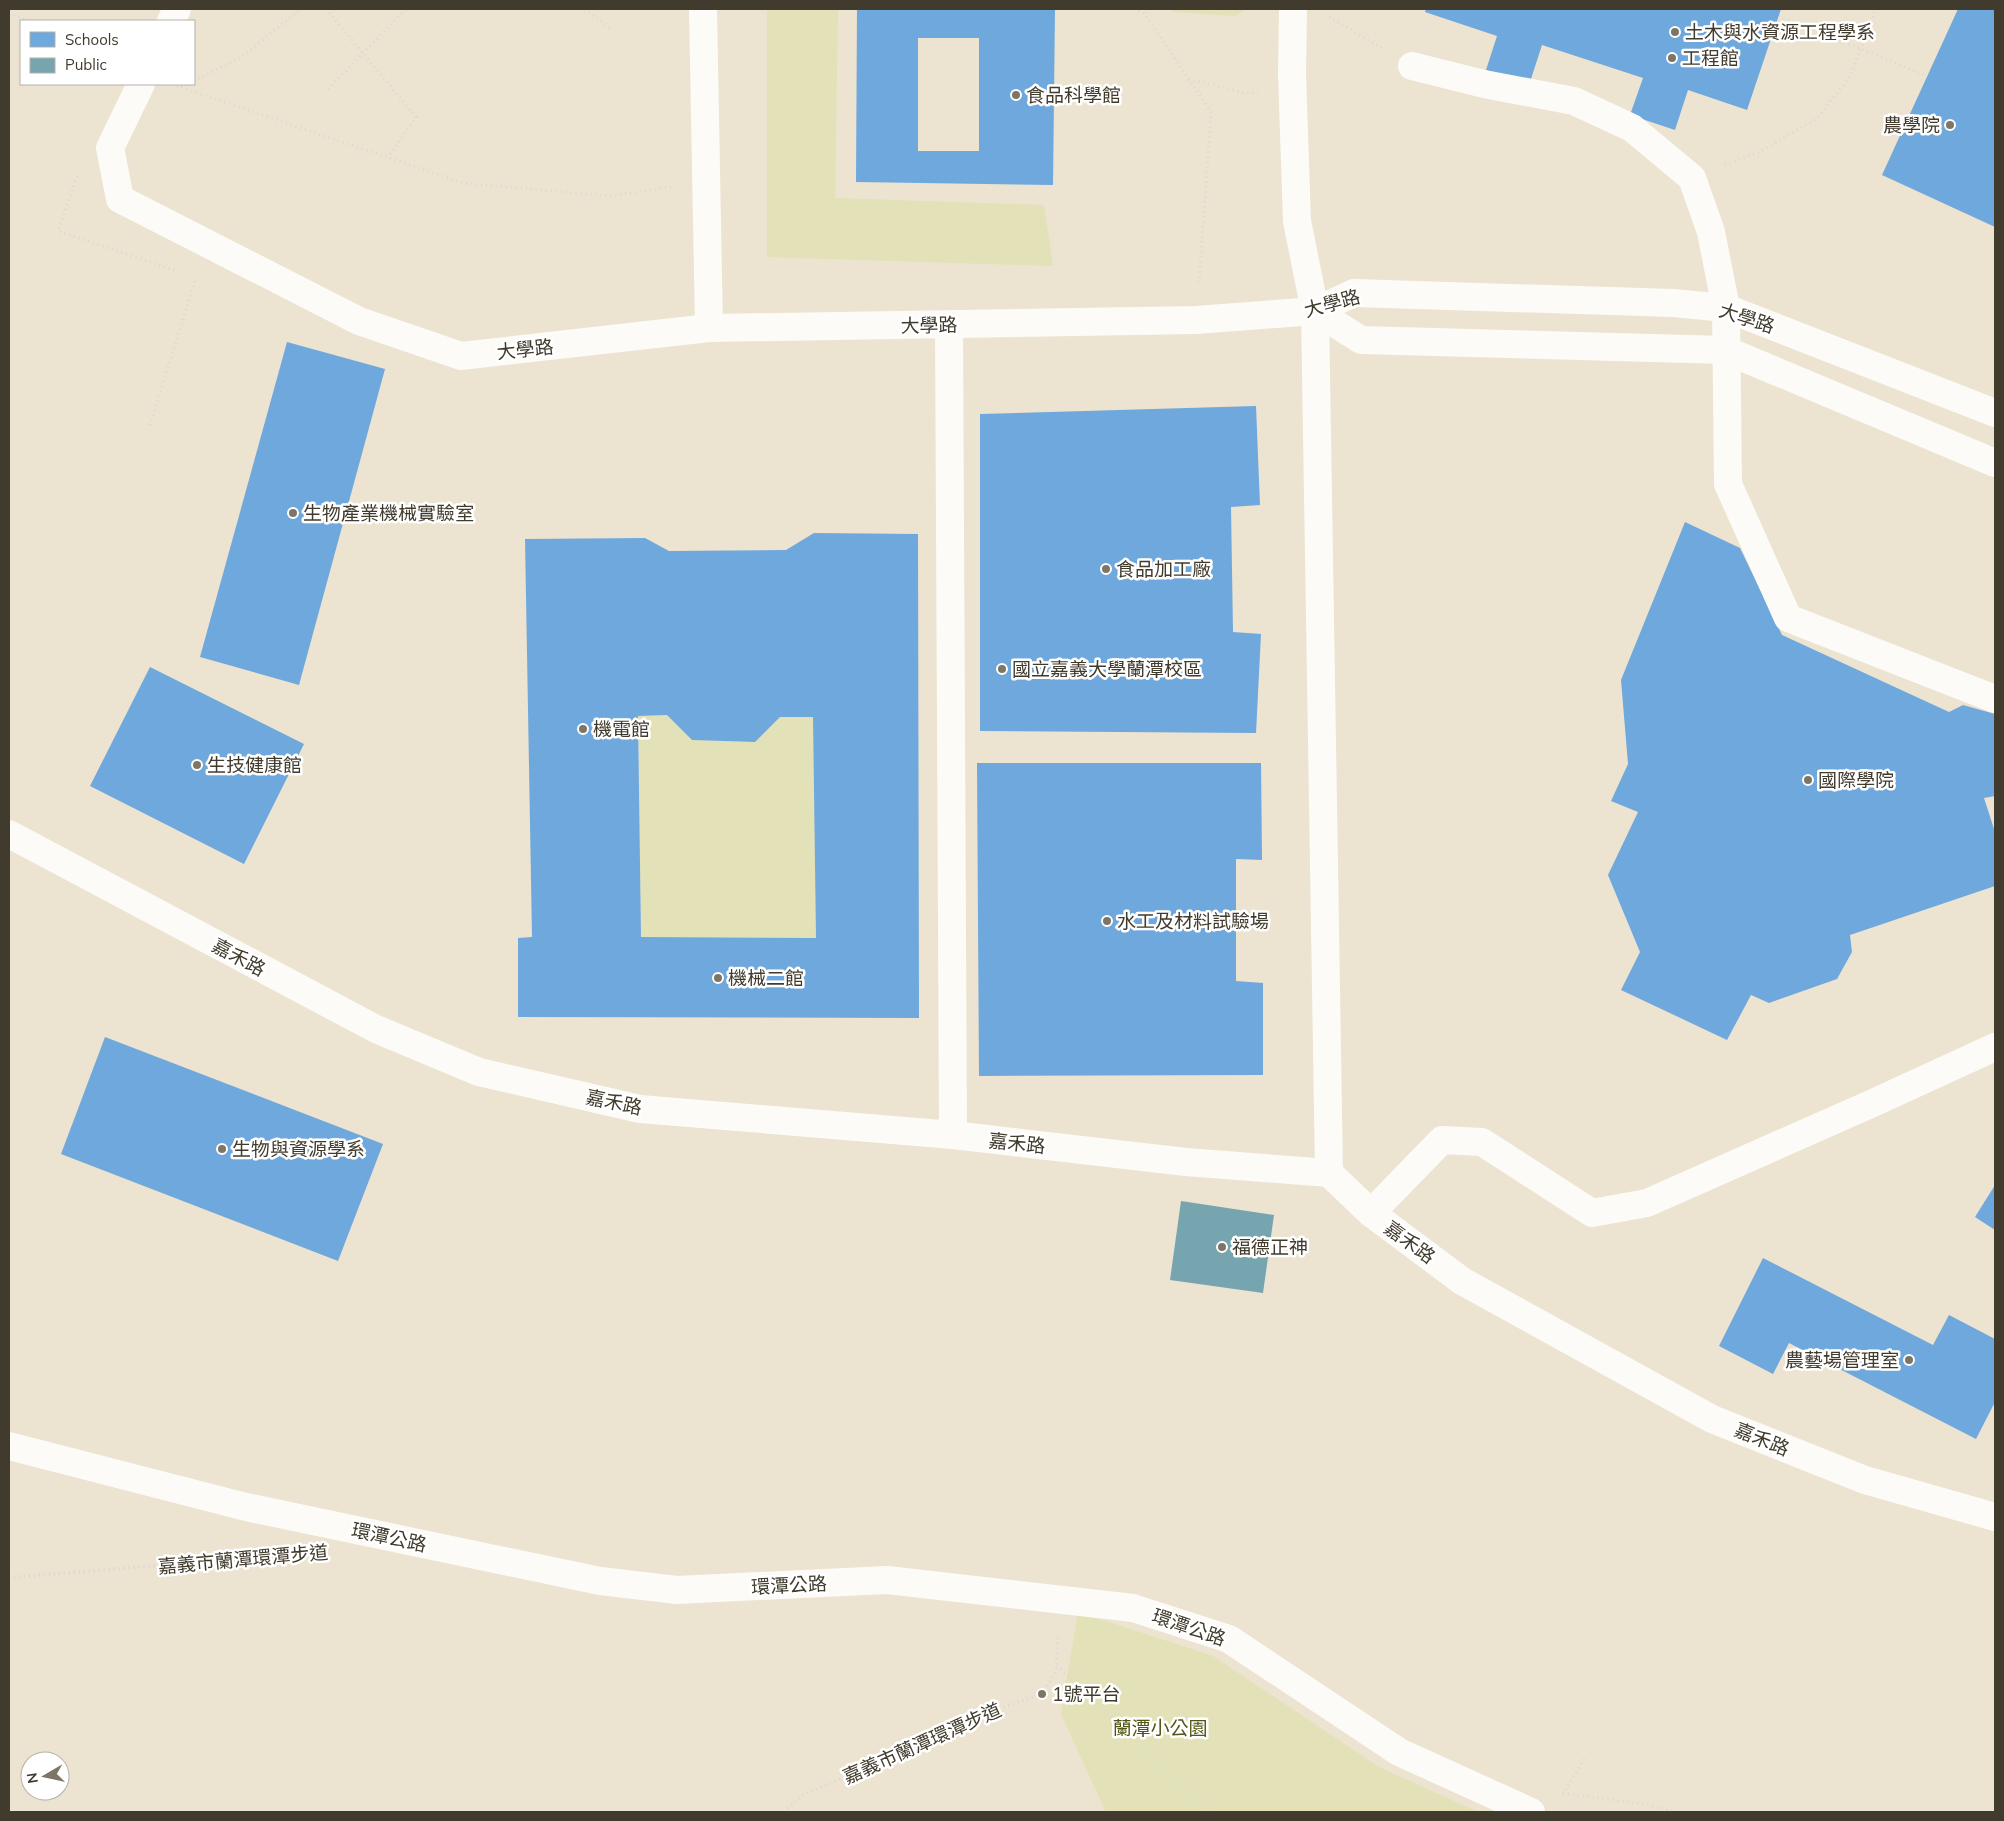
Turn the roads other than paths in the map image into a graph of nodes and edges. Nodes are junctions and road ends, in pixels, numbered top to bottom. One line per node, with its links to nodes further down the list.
1 (703, 9): 8 (street)
2 (1293, 9): 6 (street)
3 (1412, 66): 5 (street)
4 (141, 85): 8 (street, 大學路)
5 (1726, 308): 6 (street, 大學路); 9 (street); 10 (street, 大學路)
6 (1315, 311): 7 (street, 大學路); 9 (street); 16 (street)
7 (949, 325): 8 (street, 大學路); 15 (street)
8 (709, 328)
9 (1725, 350): 11 (street); 12 (street)
10 (1995, 413)
11 (1995, 463)
12 (1995, 699)
13 (9, 834): 15 (street, 嘉禾路)
14 (1995, 1047): 17 (street)
15 (953, 1135): 16 (street, 嘉禾路)
16 (1329, 1172): 17 (street, 嘉禾路)
17 (1371, 1213): 19 (street, 嘉禾路)
18 (9, 1446): 20 (street, 環潭公路)
19 (1995, 1517)
20 (1531, 1812)

